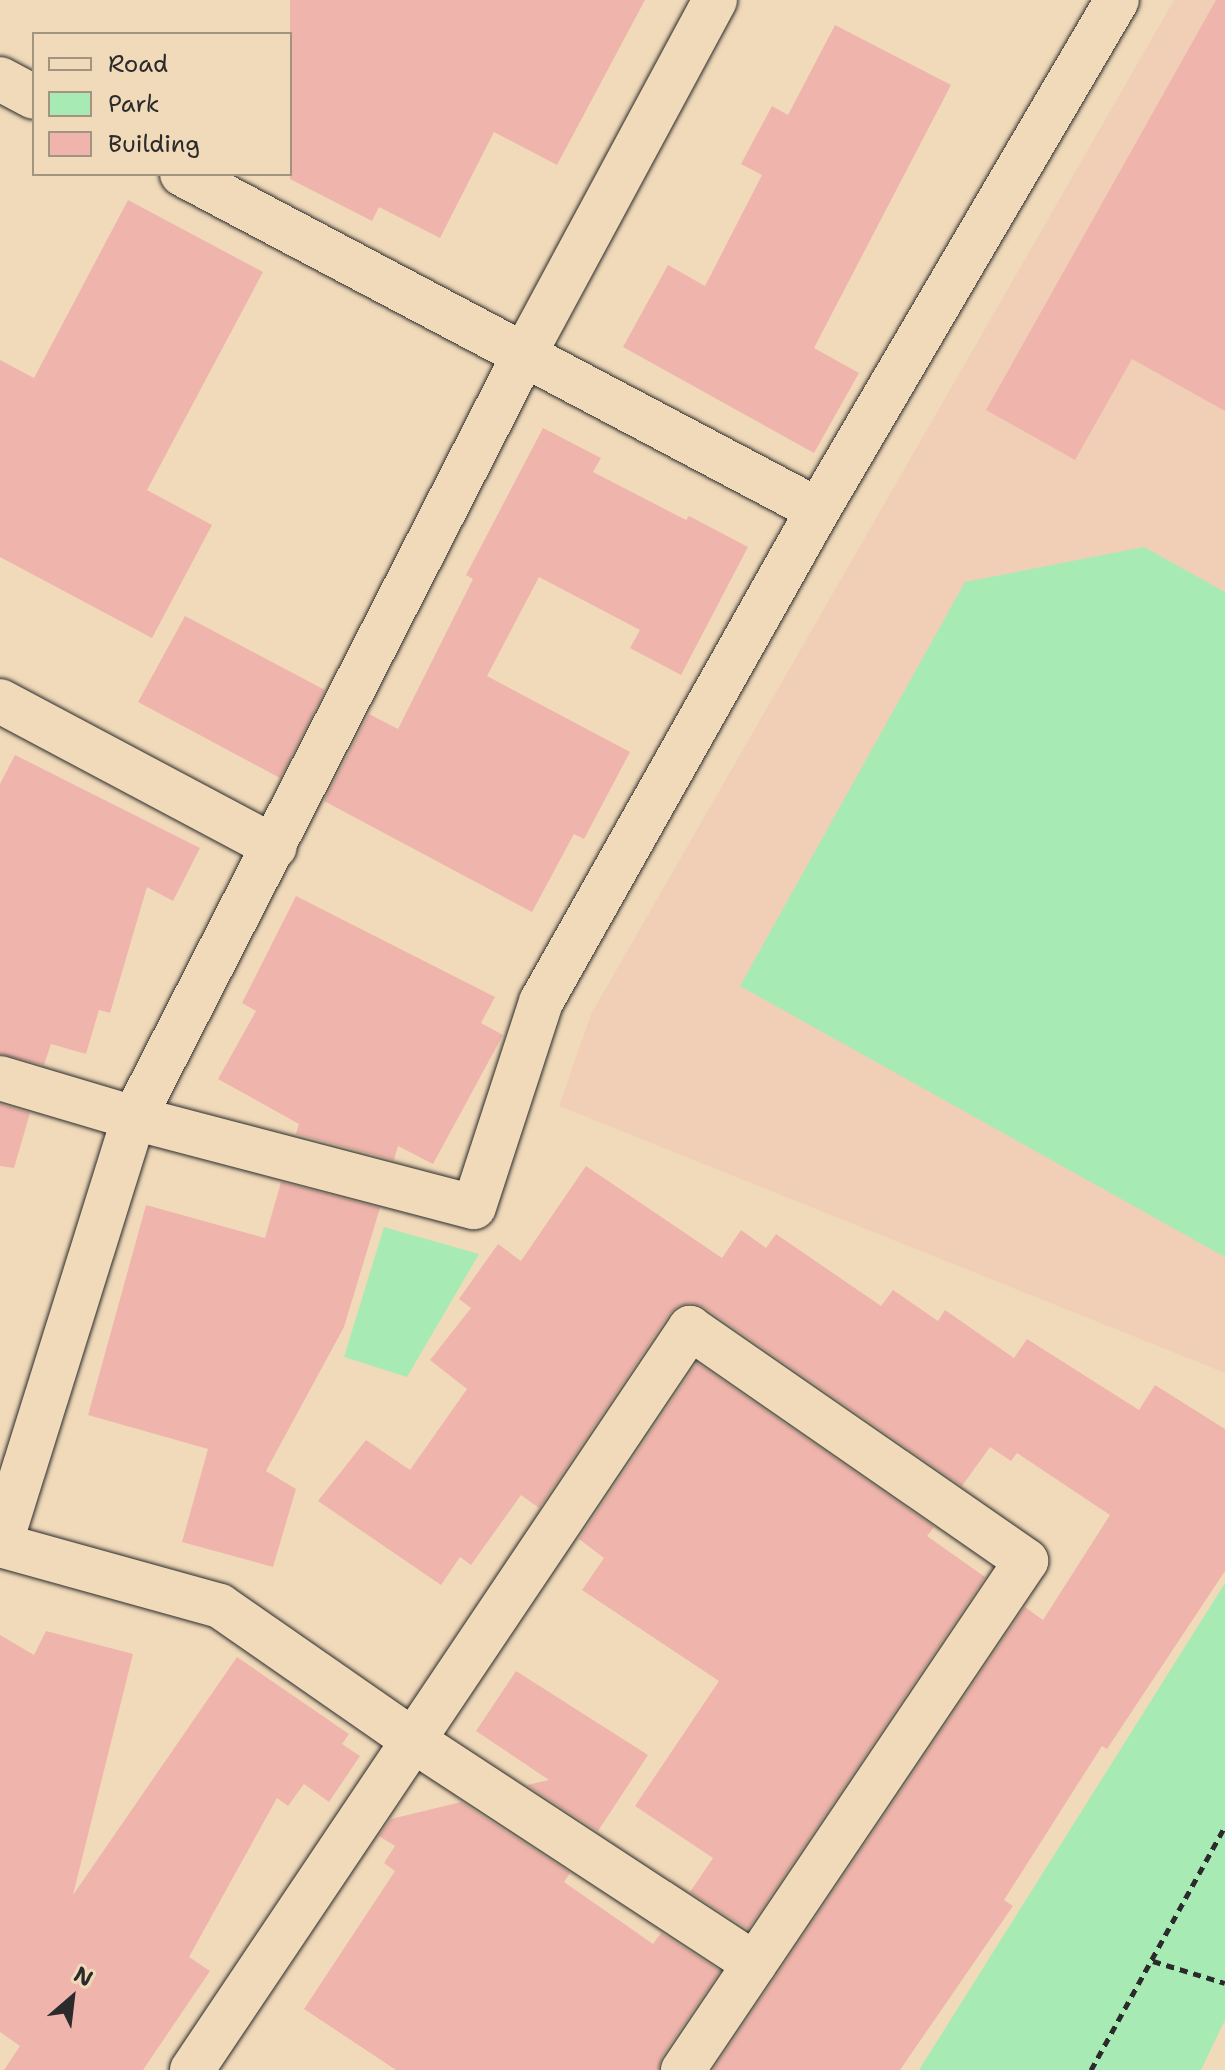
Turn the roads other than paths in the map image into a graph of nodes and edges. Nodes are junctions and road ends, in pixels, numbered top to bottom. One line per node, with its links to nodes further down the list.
1 (715, 0): 6 (street)
2 (1117, 0): 7 (street)
3 (0, 79): 4 (street)
4 (32, 96)
5 (186, 176): 6 (street)
6 (525, 353): 7 (street); 9 (street)
7 (818, 510): 11 (street)
8 (0, 701): 9 (street)
9 (275, 847): 11 (street)
10 (0, 1078): 11 (street)
11 (134, 1118): 12 (street)
12 (0, 1545): 13 (street)
13 (414, 1741): 14 (street); 14 (street); 15 (street)
14 (755, 1964): 16 (street)
15 (192, 2070)
16 (683, 2070)

